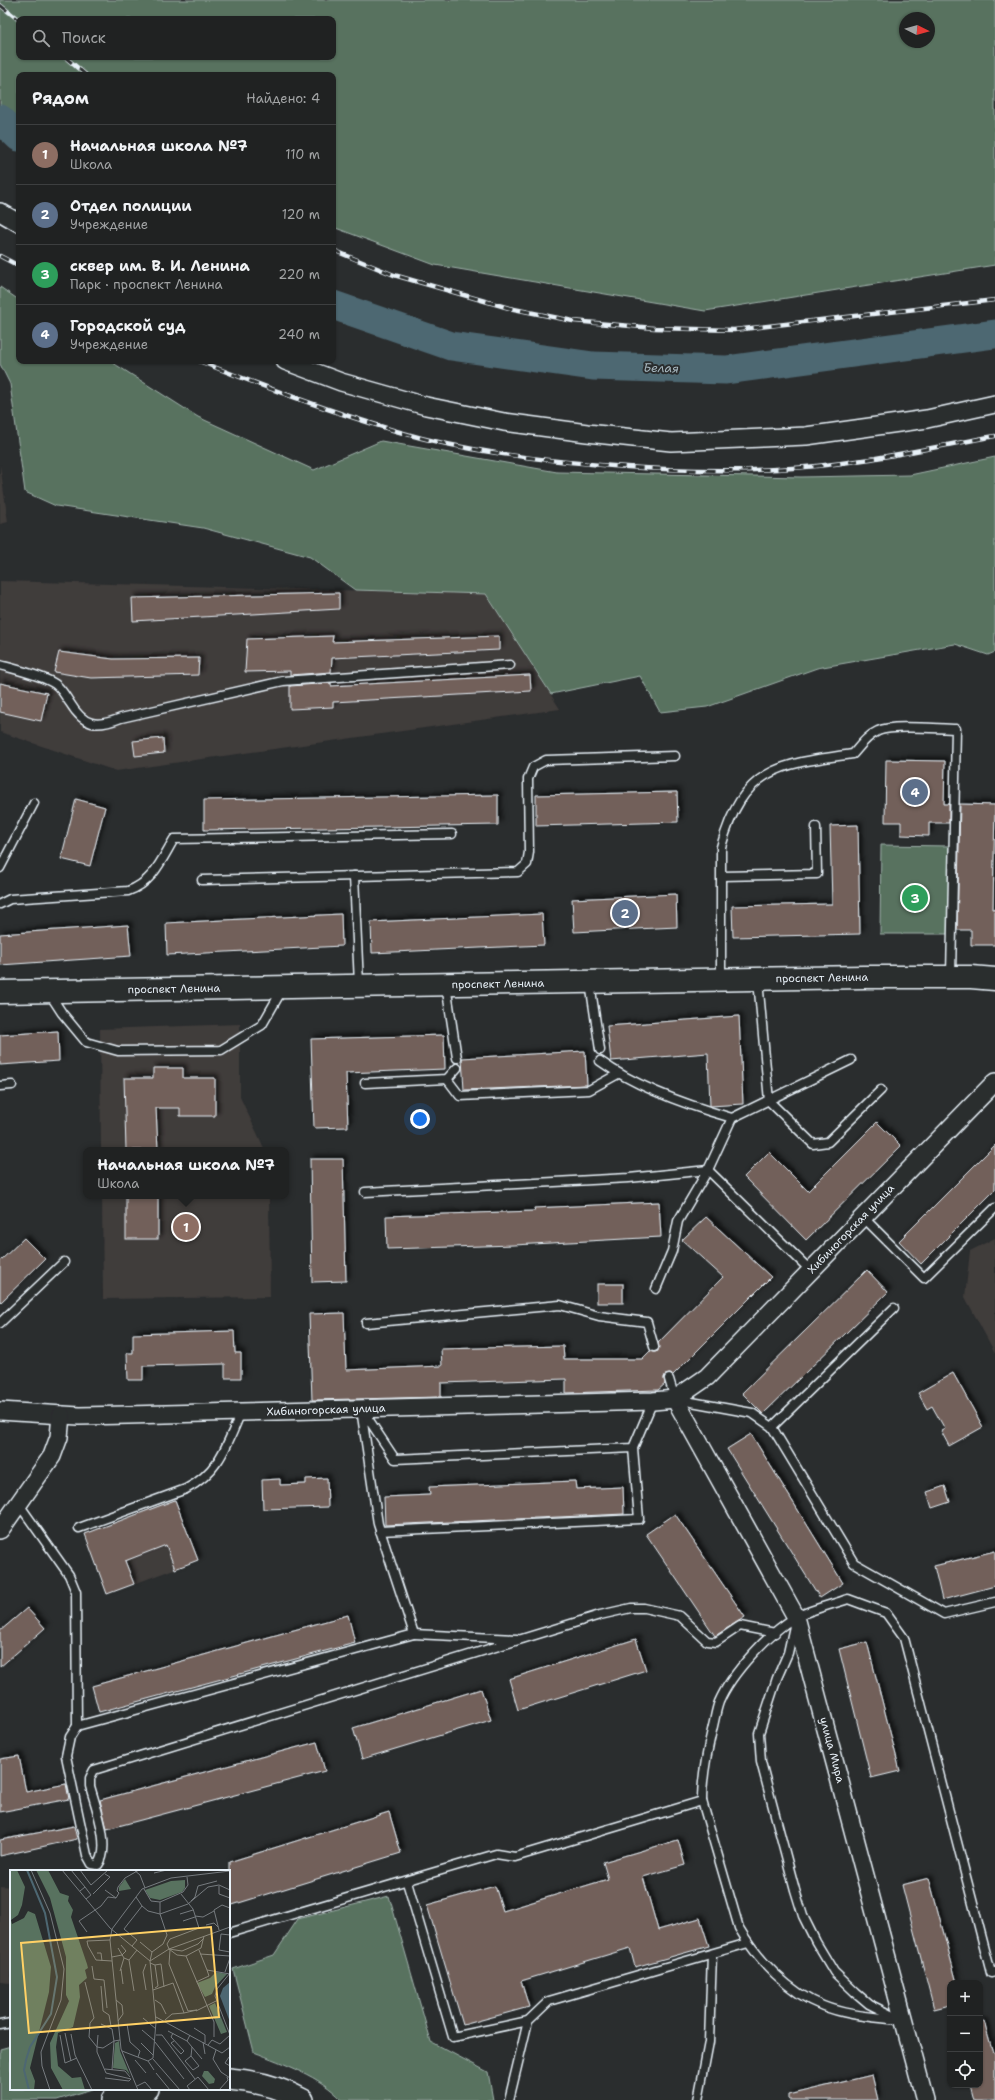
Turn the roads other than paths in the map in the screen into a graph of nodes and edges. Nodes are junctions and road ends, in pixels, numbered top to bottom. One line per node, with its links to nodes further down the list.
1 (0, 212): 2 (street)
2 (16, 221)
3 (293, 364): 4 (street)
4 (995, 404)
5 (0, 665): 6 (lane)
6 (510, 665)
7 (675, 756): 12 (lane)
8 (34, 803): 11 (lane)
9 (816, 827): 13 (lane)
10 (452, 834): 15 (lane)
11 (0, 868)
12 (354, 876): 14 (lane); 21 (lane)
13 (722, 876): 16 (lane); 19 (lane)
14 (202, 880)
15 (0, 904)
16 (951, 976): 17 (main road, проспект Ленина); 18 (main road, проспект Ленина)
17 (758, 979): 19 (main road, проспект Ленина); 38 (lane)
18 (995, 979)
19 (721, 980): 20 (main road, проспект Ленина)
20 (590, 982): 22 (main road, проспект Ленина); 26 (lane)
21 (359, 984): 22 (main road, проспект Ленина); 23 (main road, проспект Ленина)
22 (446, 984): 27 (lane)
23 (283, 987): 25 (main road, проспект Ленина); 25 (lane)
24 (0, 992): 25 (main road, проспект Ленина)
25 (48, 992)
26 (600, 1050)
27 (457, 1058)
28 (851, 1060): 38 (lane)
29 (600, 1061): 31 (lane)
30 (457, 1068): 32 (lane)
31 (618, 1074): 32 (lane); 39 (lane)
32 (447, 1079): 34 (lane)
33 (995, 1082): 43 (street, Хибиногорская улица)
34 (366, 1083)
35 (12, 1085): 36 (lane)
36 (0, 1086)
37 (881, 1090): 38 (lane)
38 (769, 1101): 39 (lane)
39 (732, 1118): 40 (lane)
40 (708, 1170): 41 (lane); 45 (lane); 46 (lane)
41 (365, 1192)
42 (995, 1208): 43 (lane)
43 (863, 1217): 45 (street, Хибиногорская улица)
44 (64, 1262): 48 (lane)
45 (811, 1271): 52 (street, Хибиногорская улица)
46 (656, 1289)
47 (894, 1308): 58 (lane)
48 (0, 1323)
49 (366, 1324): 50 (lane)
50 (654, 1347)
51 (669, 1379): 52 (lane)
52 (675, 1398): 53 (street, Хибиногорская улица); 58 (lane); 65 (street, улица Мира)
53 (653, 1401): 54 (street, Хибиногорская улица); 59 (lane)
54 (361, 1409): 56 (street, Хибиногорская улица); 59 (lane); 63 (lane)
55 (0, 1411): 57 (street, Хибиногорская улица)
56 (241, 1412): 57 (street, Хибиногорская улица); 61 (lane)
57 (61, 1415): 60 (street)
58 (772, 1427): 64 (lane)
59 (633, 1448): 63 (lane)
60 (18, 1504): 62 (street); 69 (lane)
61 (79, 1528)
62 (0, 1530)
63 (380, 1531): 67 (lane)
64 (995, 1602)
65 (796, 1617): 66 (lane); 77 (lane); 79 (street, улица Мира); 79 (lane)
66 (775, 1633): 68 (lane); 70 (lane)
67 (414, 1634): 68 (lane); 69 (lane)
68 (523, 1639): 71 (lane)
69 (76, 1726): 71 (lane)
70 (702, 1801): 73 (lane); 75 (lane)
71 (87, 1855): 72 (lane)
72 (91, 1870)
73 (407, 1882): 74 (lane); 78 (lane)
74 (230, 1933)
75 (748, 1943): 76 (lane); 79 (lane)
76 (712, 1954): 78 (lane); 87 (lane)
77 (995, 1972)
78 (528, 2021): 86 (lane)
79 (904, 2021): 88 (street, улица Мира)
80 (10, 2023): 81 (lane)
81 (0, 2026)
82 (230, 2079): 85 (street)
83 (145, 2090): 84 (street)
84 (112, 2100)
85 (303, 2100)
86 (509, 2100)
87 (698, 2100)
88 (925, 2100)

